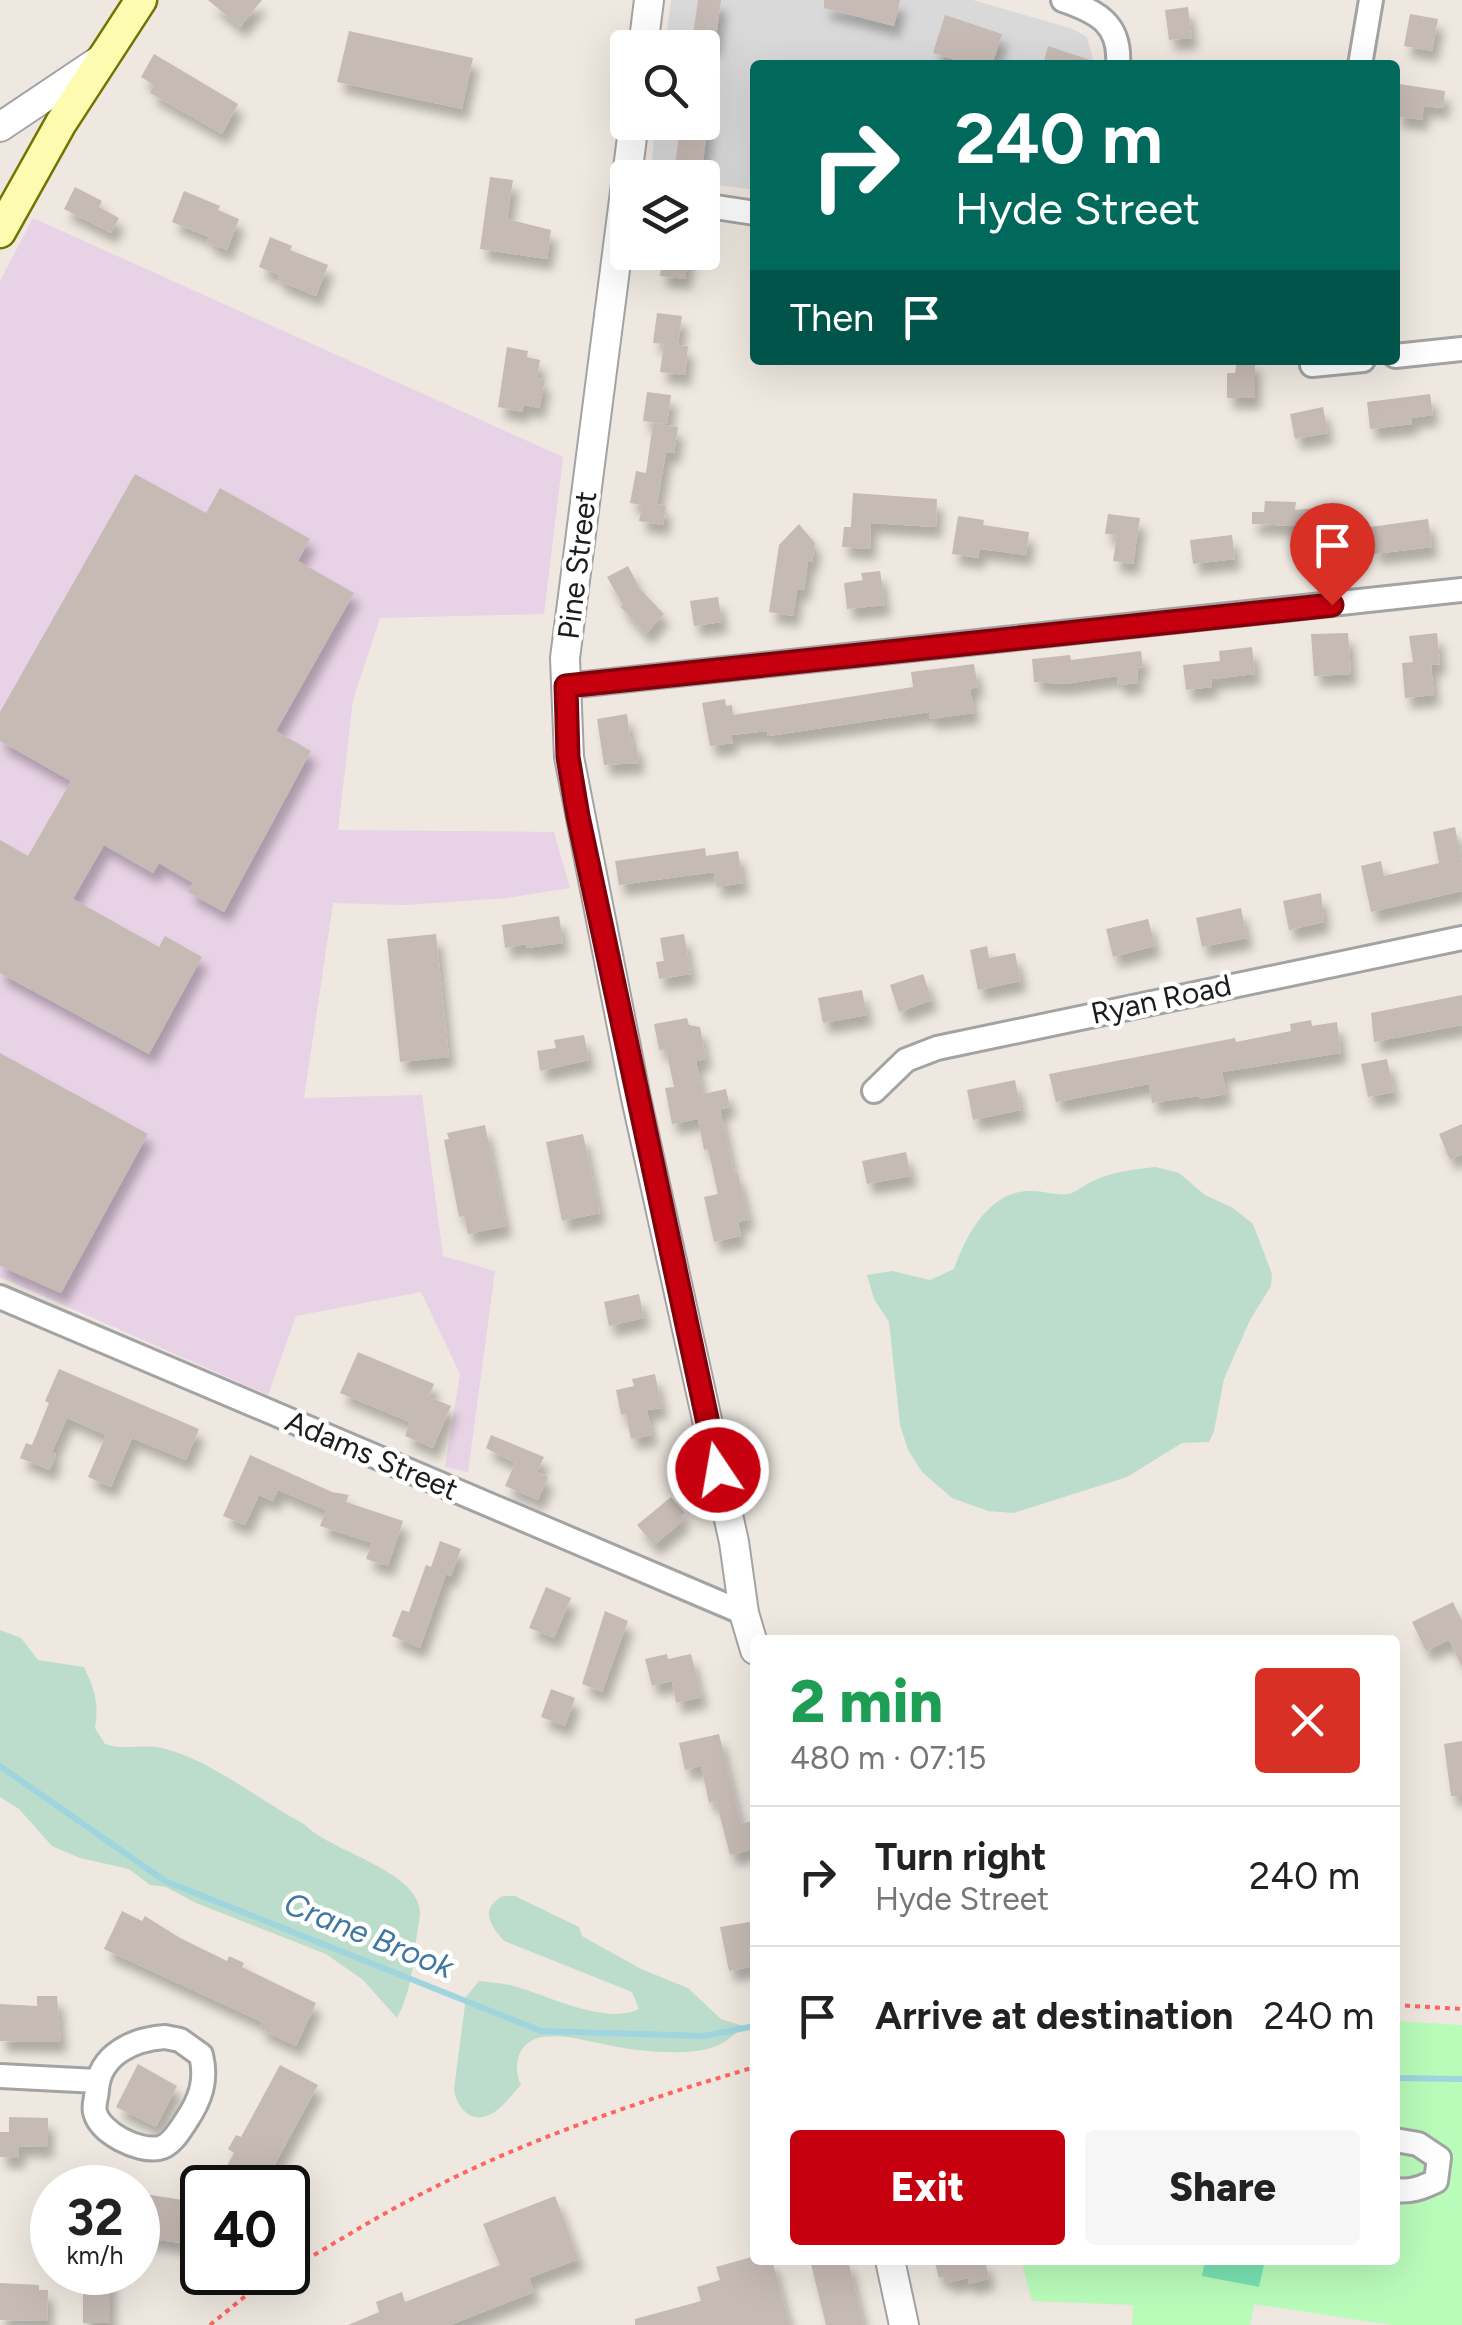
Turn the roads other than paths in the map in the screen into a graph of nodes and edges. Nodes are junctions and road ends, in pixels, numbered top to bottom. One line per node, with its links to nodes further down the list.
1 (141, 0): 6 (main road)
2 (650, 0): 5 (street)
3 (1062, 0): 7 (street)
4 (1372, 0): 8 (street)
5 (646, 30)
6 (100, 60): 9 (street); 12 (main road)
7 (1118, 60)
8 (1361, 60)
9 (0, 127)
10 (720, 208): 11 (street)
11 (750, 212)
12 (0, 232)
13 (616, 270): 17 (street, Pine Street)
14 (1462, 349): 15 (street)
15 (1400, 355)
16 (1462, 590): 17 (street)
17 (566, 686): 21 (street, Pine Street)
18 (1462, 938): 19 (street, Ryan Road)
19 (874, 1092)
20 (0, 1297): 21 (street, Adams Street)
21 (744, 1613): 22 (street, Pine Street)
22 (751, 1635)
23 (0, 2076): 24 (street)
24 (98, 2080): 24 (street)
25 (1400, 2141): 26 (street)
26 (1400, 2191)
27 (891, 2265): 28 (street)
28 (904, 2325)

